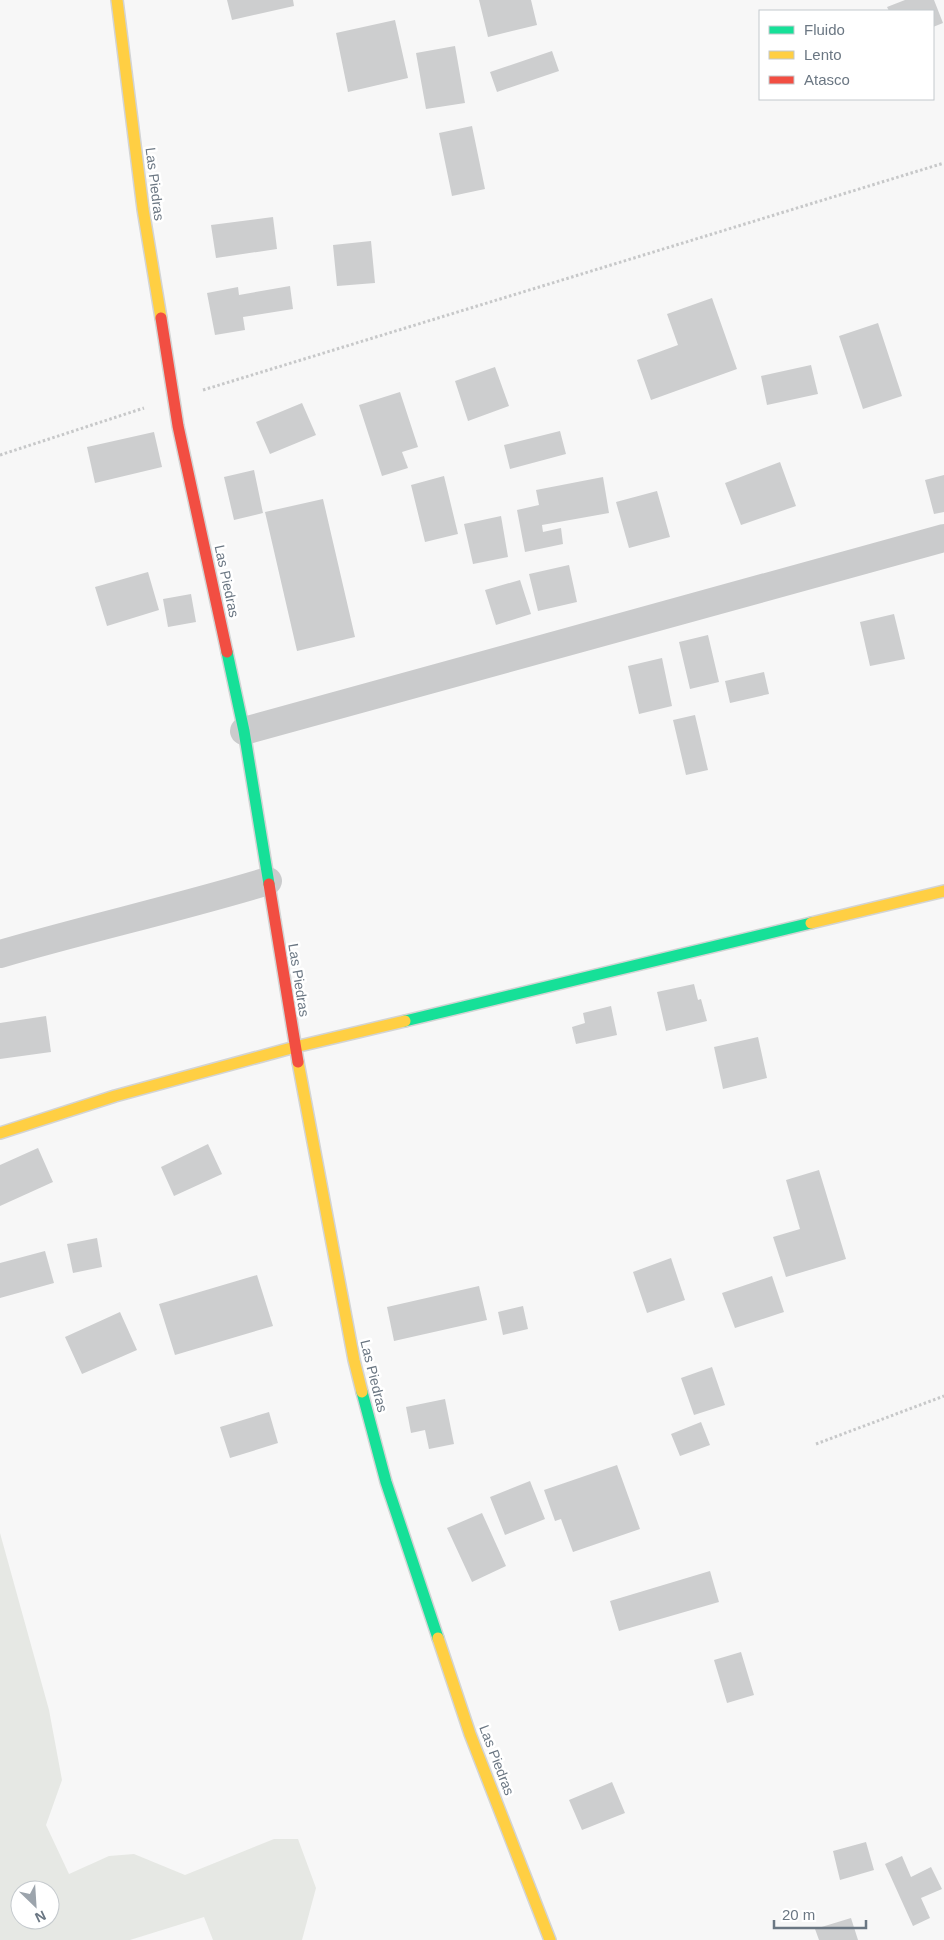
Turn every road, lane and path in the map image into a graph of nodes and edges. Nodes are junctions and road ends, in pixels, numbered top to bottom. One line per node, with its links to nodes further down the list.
1 (117, 0): 3 (street, Las Piedras)
2 (944, 163): 3 (path)
3 (174, 398): 4 (path); 6 (street, Las Piedras)
4 (0, 455)
5 (944, 538): 6 (street)
6 (244, 731): 7 (street, Las Piedras)
7 (268, 881): 9 (street); 10 (street, Las Piedras)
8 (944, 891): 10 (street)
9 (0, 954)
10 (295, 1047): 11 (street); 14 (street, Las Piedras)
11 (0, 1133)
12 (944, 1396): 13 (path)
13 (816, 1444)
14 (550, 1940)

